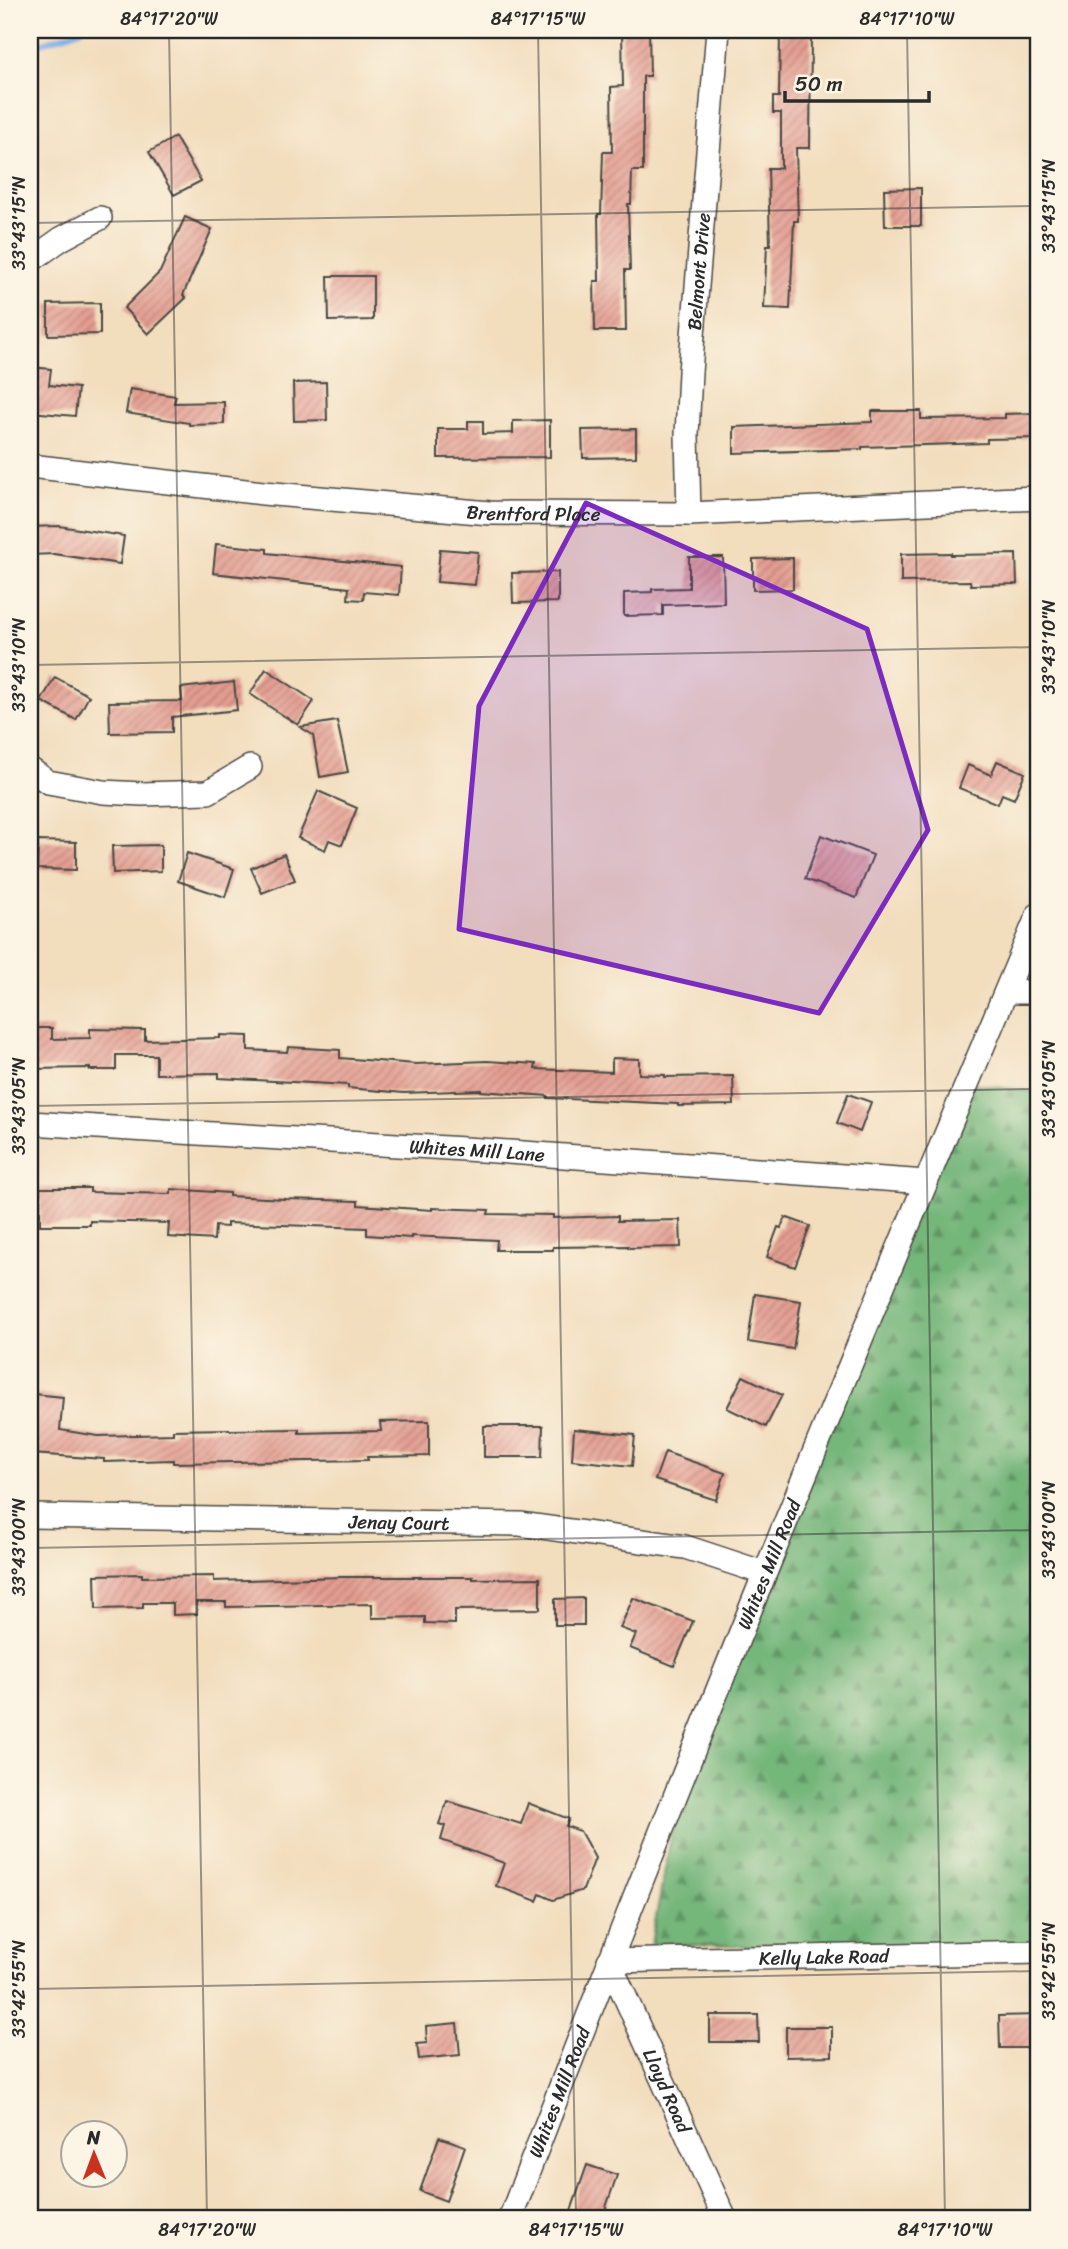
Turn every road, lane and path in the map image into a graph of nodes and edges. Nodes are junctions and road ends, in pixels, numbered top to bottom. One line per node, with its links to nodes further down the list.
1 (719, 30): 6 (street, Belmont Drive)
2 (100, 218): 3 (street)
3 (30, 261)
4 (30, 466): 6 (street, Brentford Place)
5 (1038, 498): 6 (street, Brentford Place)
6 (689, 514)
7 (250, 768): 8 (street)
8 (30, 769)
9 (1038, 915): 10 (street, Whites Mill Road)
10 (1006, 992): 11 (street); 13 (street, Whites Mill Road)
11 (1038, 992)
12 (30, 1123): 13 (street, Whites Mill Lane)
13 (926, 1182): 15 (street, Whites Mill Road)
14 (30, 1516): 15 (street, Jenay Court)
15 (764, 1573): 17 (street, Whites Mill Road)
16 (1038, 1952): 17 (street, Kelly Lake Road)
17 (609, 1961): 18 (street, Whites Mill Road); 19 (street, Lloyd Road)
18 (510, 2219)
19 (725, 2219)

